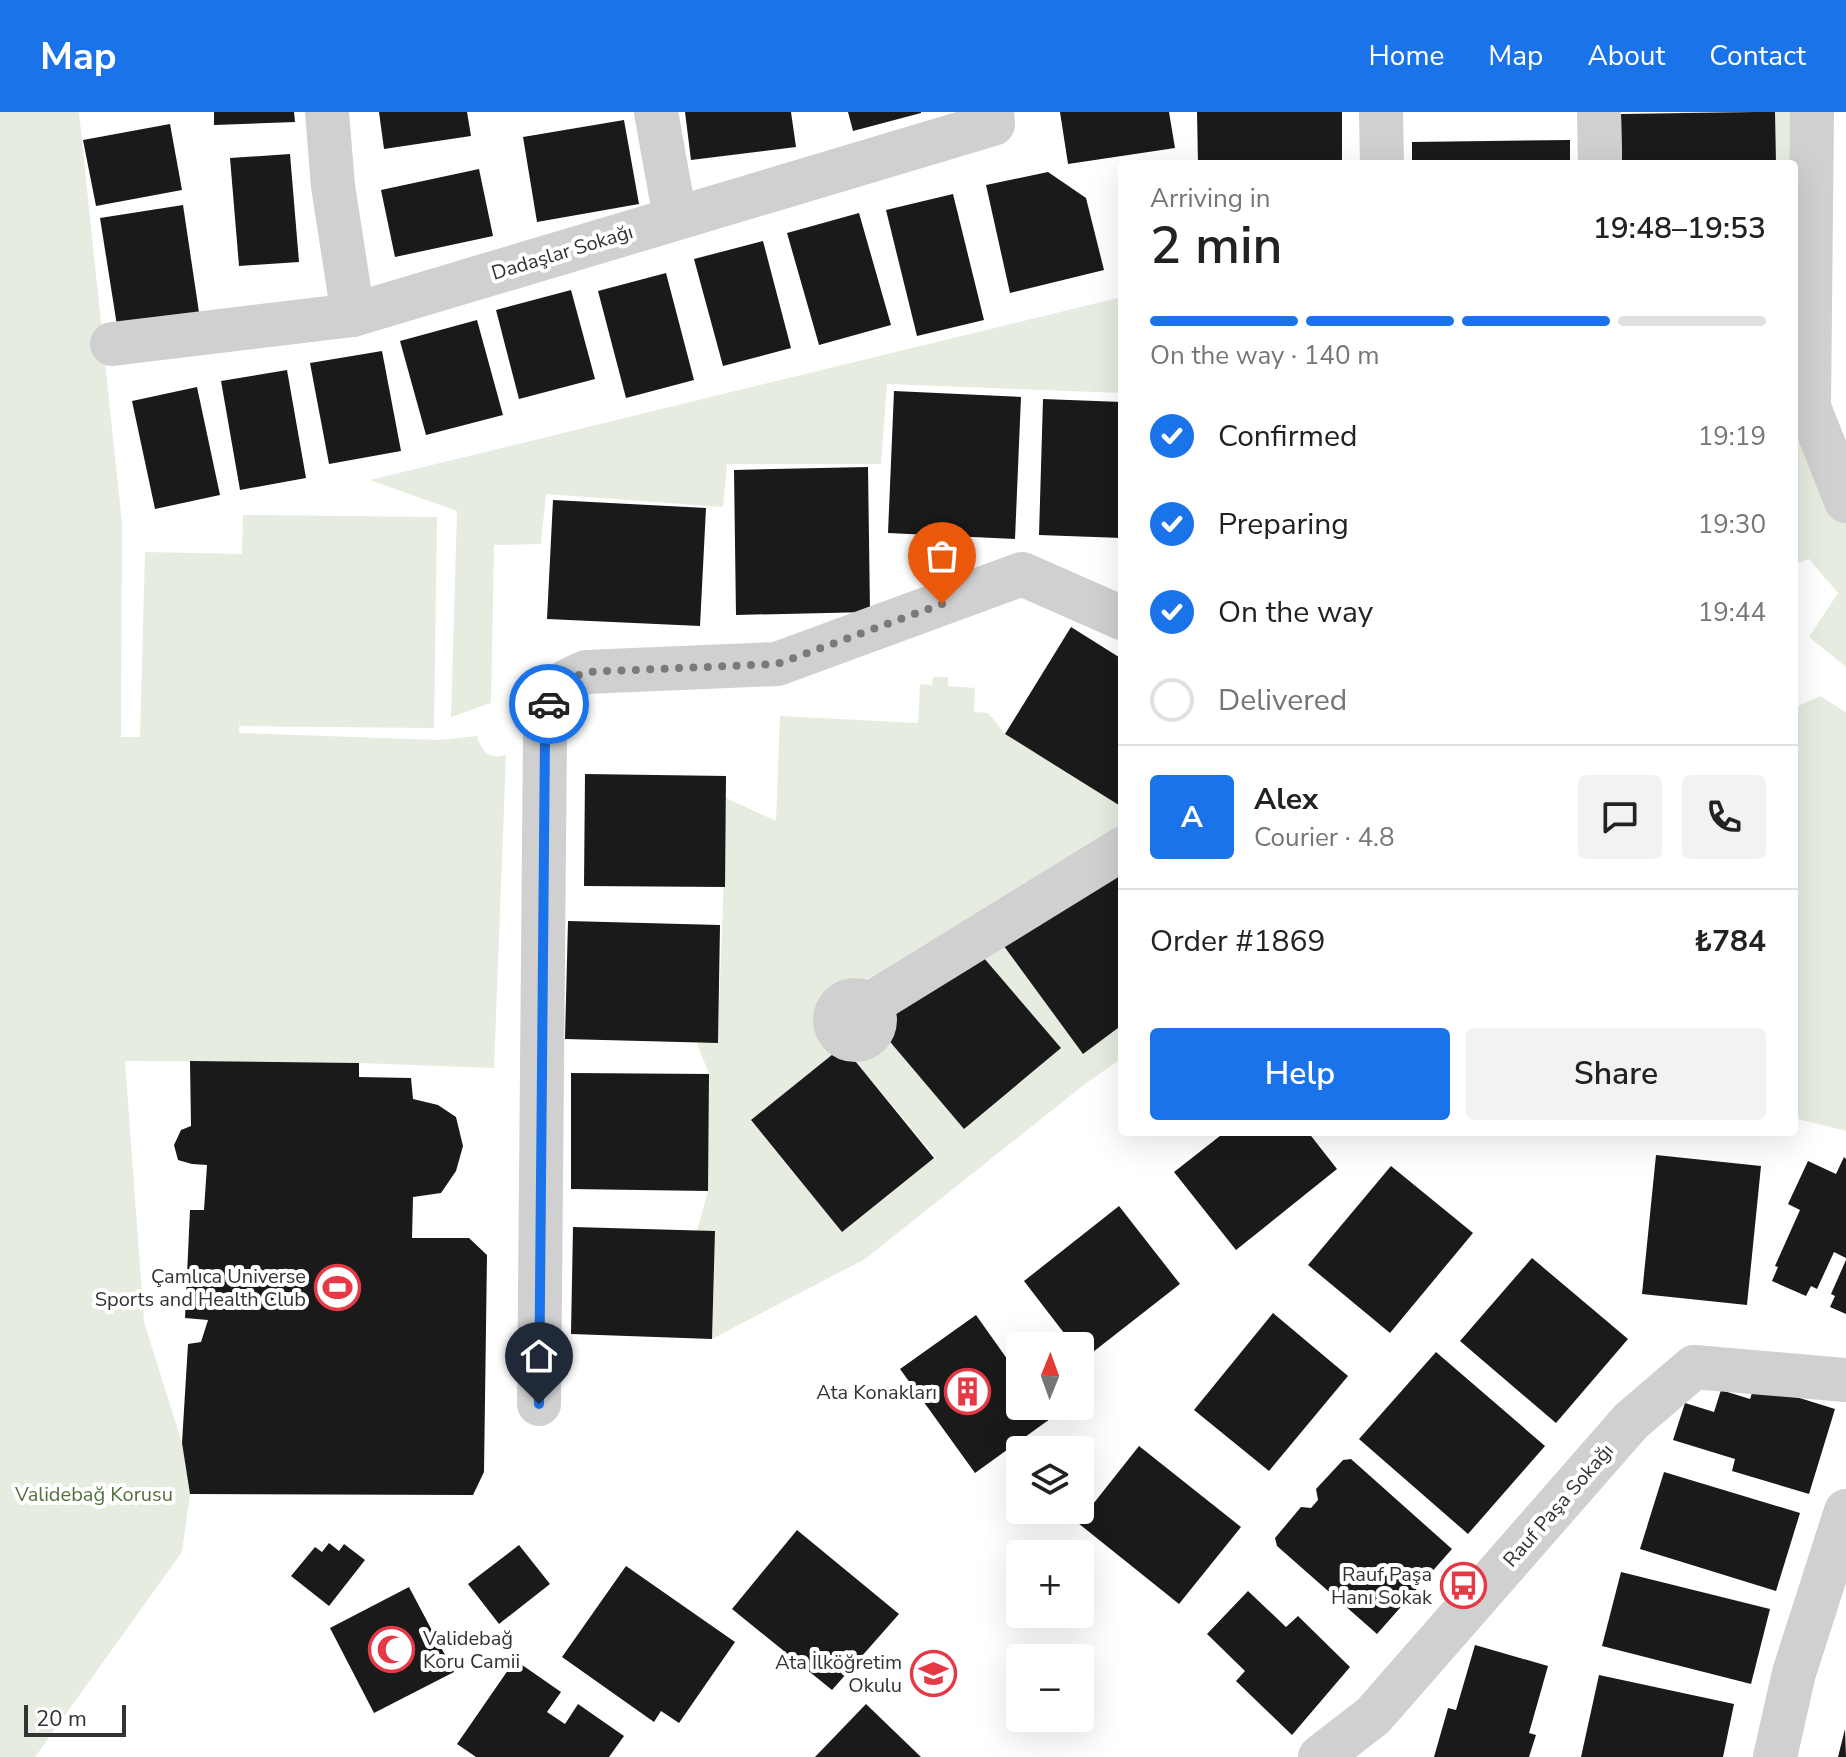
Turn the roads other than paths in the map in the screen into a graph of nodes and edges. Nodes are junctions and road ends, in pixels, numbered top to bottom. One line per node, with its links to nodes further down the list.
1 (327, 112): 10 (street)
2 (656, 112): 9 (street)
3 (992, 112): 9 (street, Dadaşlar Sokağı)
4 (1381, 112): 7 (street)
5 (1599, 112): 8 (street)
6 (1812, 112): 12 (street)
7 (1382, 160)
8 (1600, 160)
9 (675, 218): 10 (street, Dadaşlar Sokağı)
10 (353, 315): 11 (street, Dadaşlar Sokağı)
11 (112, 344)
12 (1846, 501)
13 (1118, 616): 17 (street)
14 (1118, 851): 15 (street)
15 (869, 1005)
16 (1846, 1380): 19 (street, Rauf Paşa Sokağı)
17 (539, 1404)
18 (1846, 1511): 21 (street)
19 (1371, 1736): 20 (street, Rauf Paşa Sokağı)
20 (1320, 1757)
21 (1775, 1757)

